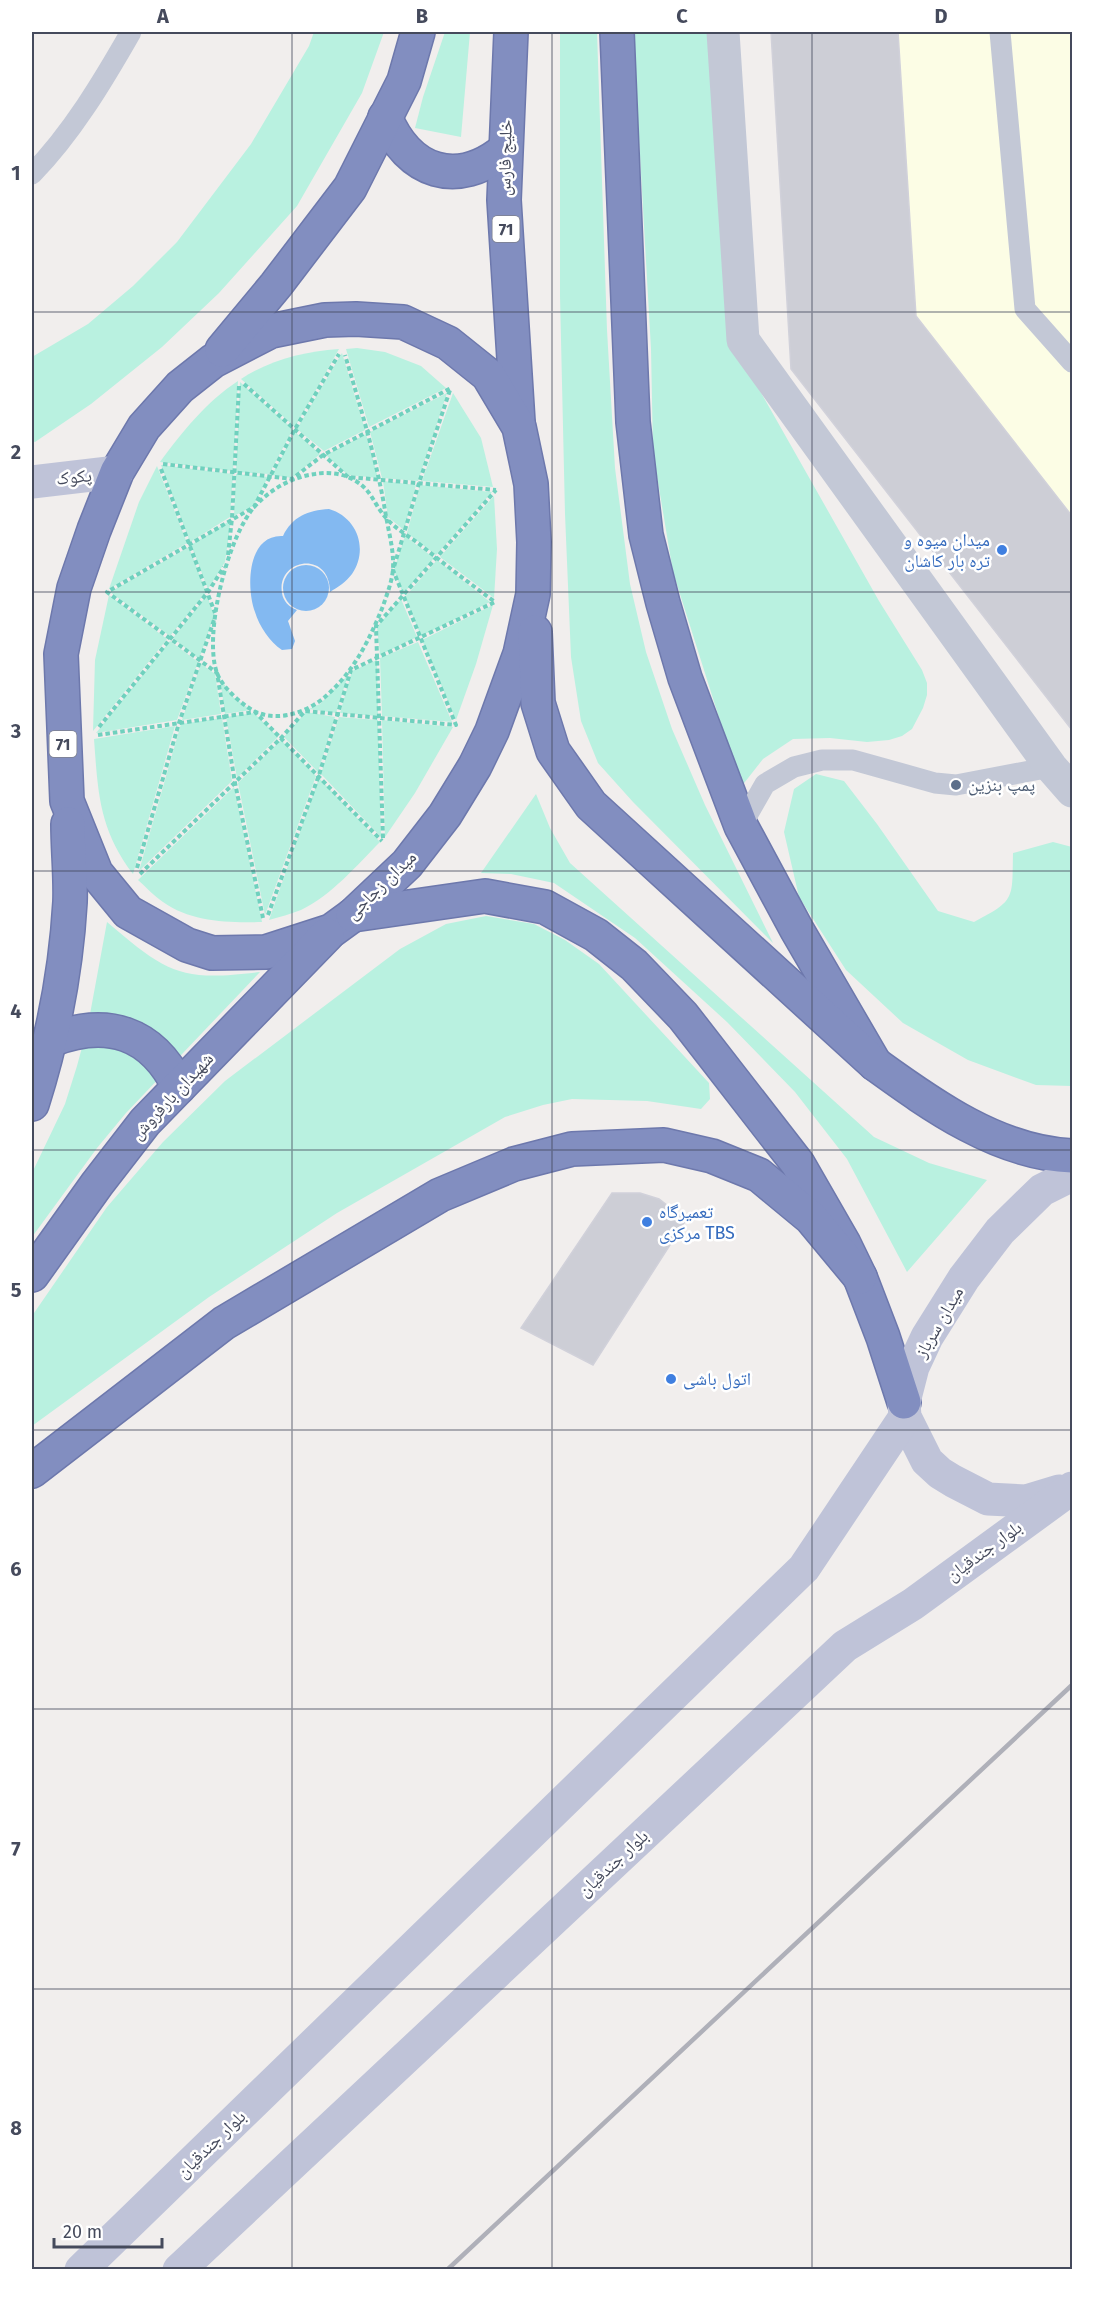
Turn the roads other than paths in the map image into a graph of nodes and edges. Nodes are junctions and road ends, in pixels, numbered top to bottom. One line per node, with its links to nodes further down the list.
1 (131, 32): 9 (lane)
2 (418, 32): 7 (highway, 71)
3 (511, 32): 8 (highway, خلیج فارس / 71)
4 (617, 32): 19 (highway)
5 (723, 32): 16 (street)
6 (1000, 32): 10 (lane)
7 (385, 117): 8 (highway); 11 (highway, 71)
8 (506, 150): 12 (highway, خلیج فارس / 71)
9 (32, 174)
10 (1072, 362)
11 (228, 374): 12 (highway, میدان زجاجی / 71); 13 (highway, میدان زجاجی / 71)
12 (519, 427): 15 (highway, میدان زجاجی / 71)
13 (117, 472): 14 (main road, پکوک); 18 (highway, میدان زجاجی / 71)
14 (32, 482)
15 (533, 594): 20 (highway, میدان زجاجی / 71); 22 (highway)
16 (1051, 766): 17 (street); 19 (lane)
17 (1072, 790)
18 (67, 801): 20 (highway, میدان زجاجی / 71); 21 (highway, 71)
19 (741, 826): 22 (highway)
20 (342, 923): 23 (highway, شهیدان بارفروش / 71); 28 (highway)
21 (51, 1040): 23 (highway); 24 (highway, 71)
22 (875, 1064): 25 (highway)
23 (179, 1087): 27 (highway, شهیدان بارفروش / 71)
24 (32, 1104)
25 (1072, 1156)
26 (1072, 1175): 29 (main road, میدان سرباز)
27 (32, 1275)
28 (860, 1277): 29 (highway); 30 (highway)
29 (904, 1409): 31 (main road); 32 (main road, بلوار جندقیان)
30 (32, 1471)
31 (1072, 1487): 33 (main road, بلوار جندقیان)
32 (81, 2270)
33 (179, 2270)

